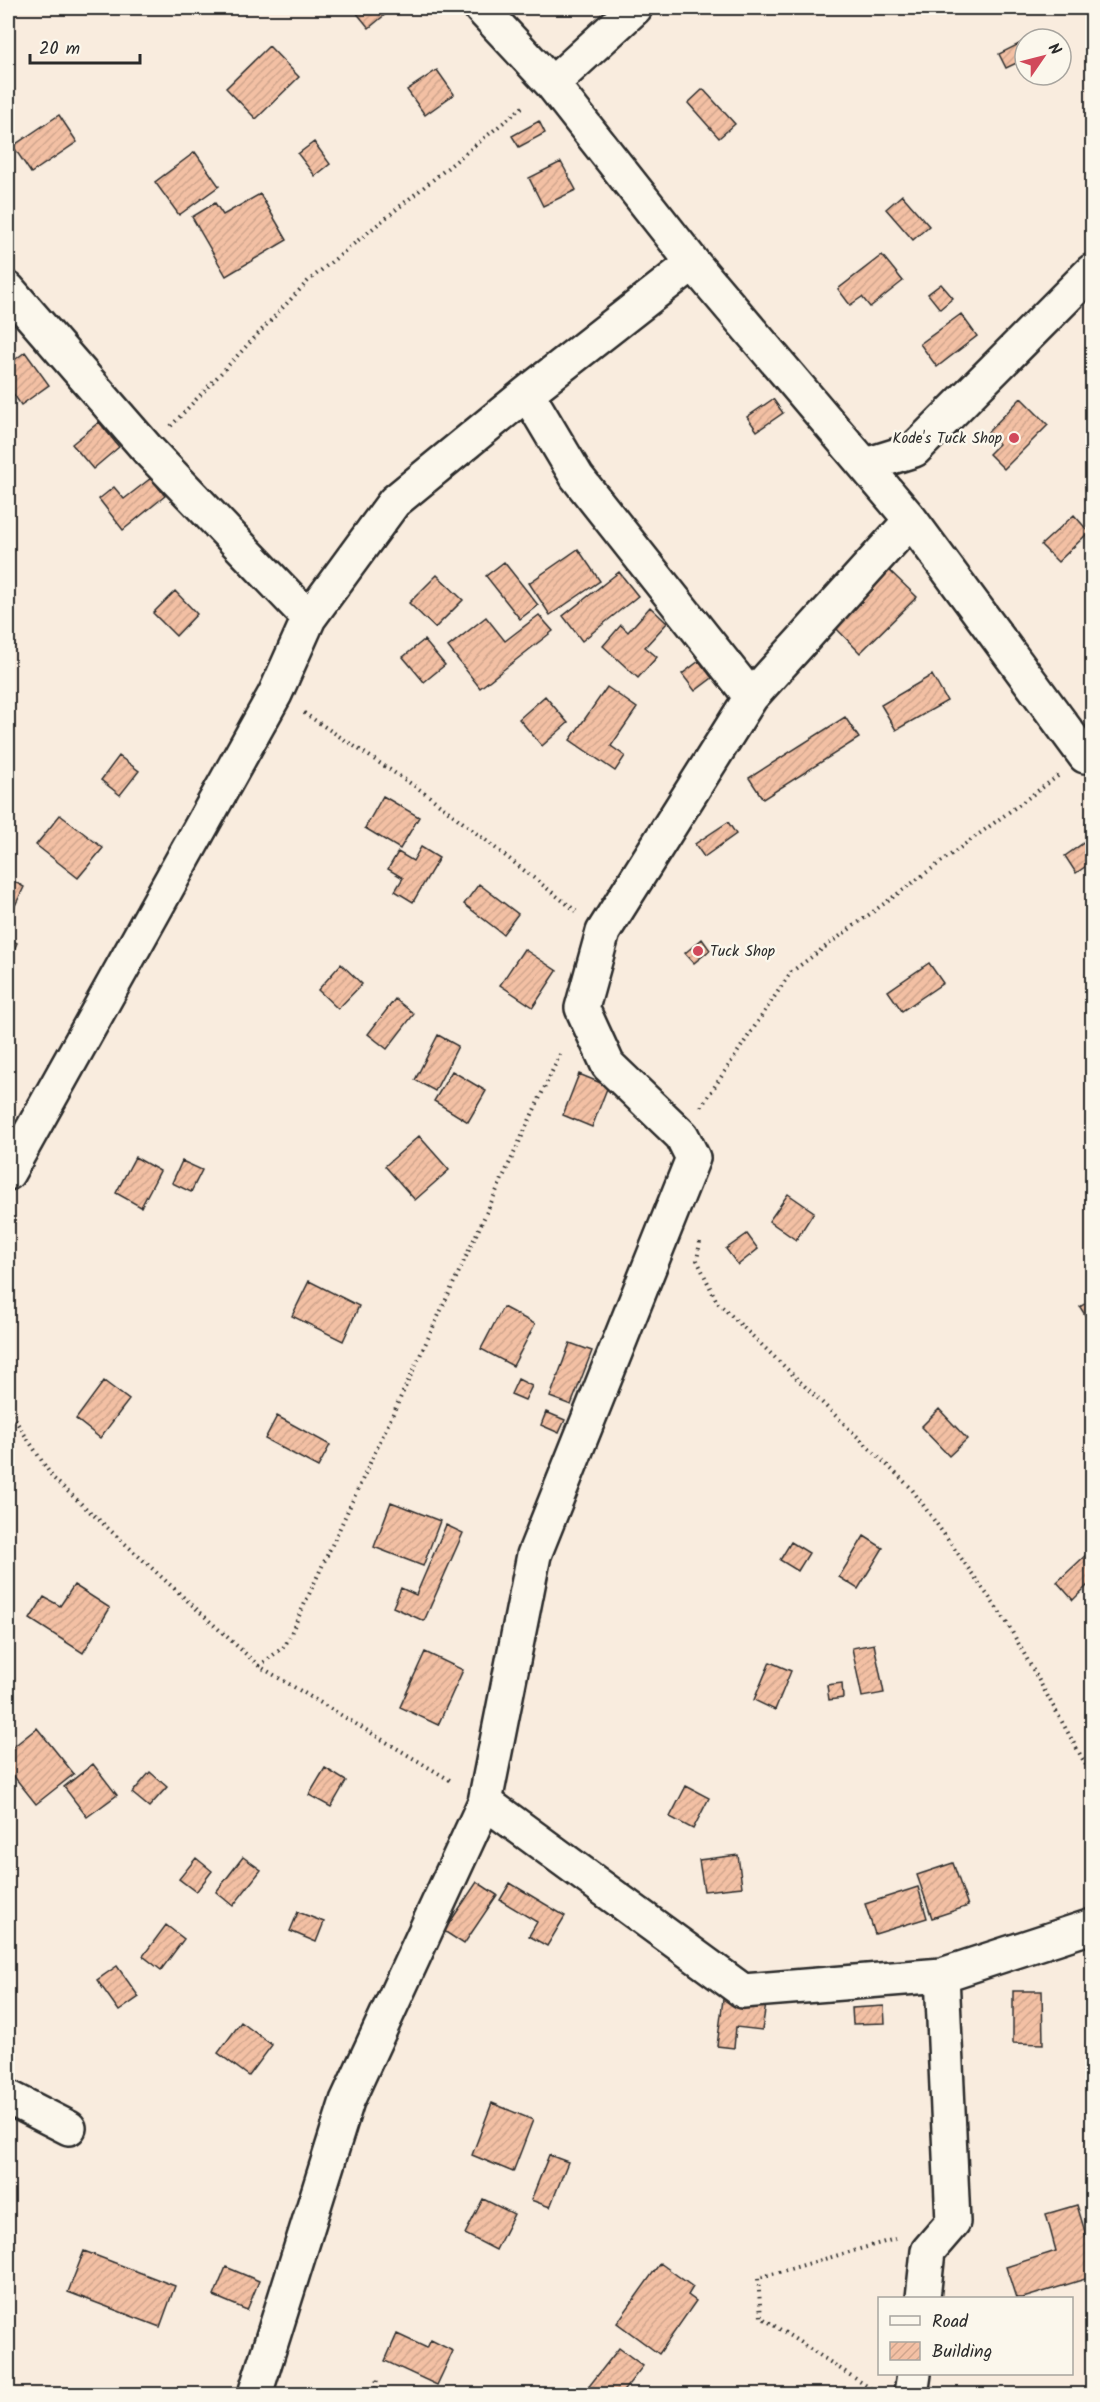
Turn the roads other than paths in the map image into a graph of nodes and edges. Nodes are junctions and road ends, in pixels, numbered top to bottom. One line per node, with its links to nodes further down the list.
1 (481, 8): 3 (street)
2 (635, 8): 3 (street)
3 (552, 84): 4 (street)
4 (693, 263): 7 (street); 8 (street)
5 (1092, 271): 8 (street)
6 (8, 289): 10 (street)
7 (527, 393): 10 (street); 11 (street)
8 (866, 465): 9 (street)
9 (911, 520): 11 (street); 12 (street)
10 (309, 618): 13 (street)
11 (751, 697): 14 (street)
12 (1089, 755)
13 (8, 1173)
14 (485, 1802): 16 (street); 21 (street)
15 (1092, 1926): 16 (street)
16 (942, 1975): 19 (street)
17 (8, 2097): 18 (street)
18 (69, 2128)
19 (923, 2297)
20 (914, 2375): 22 (street)
21 (255, 2394)
22 (911, 2394)

